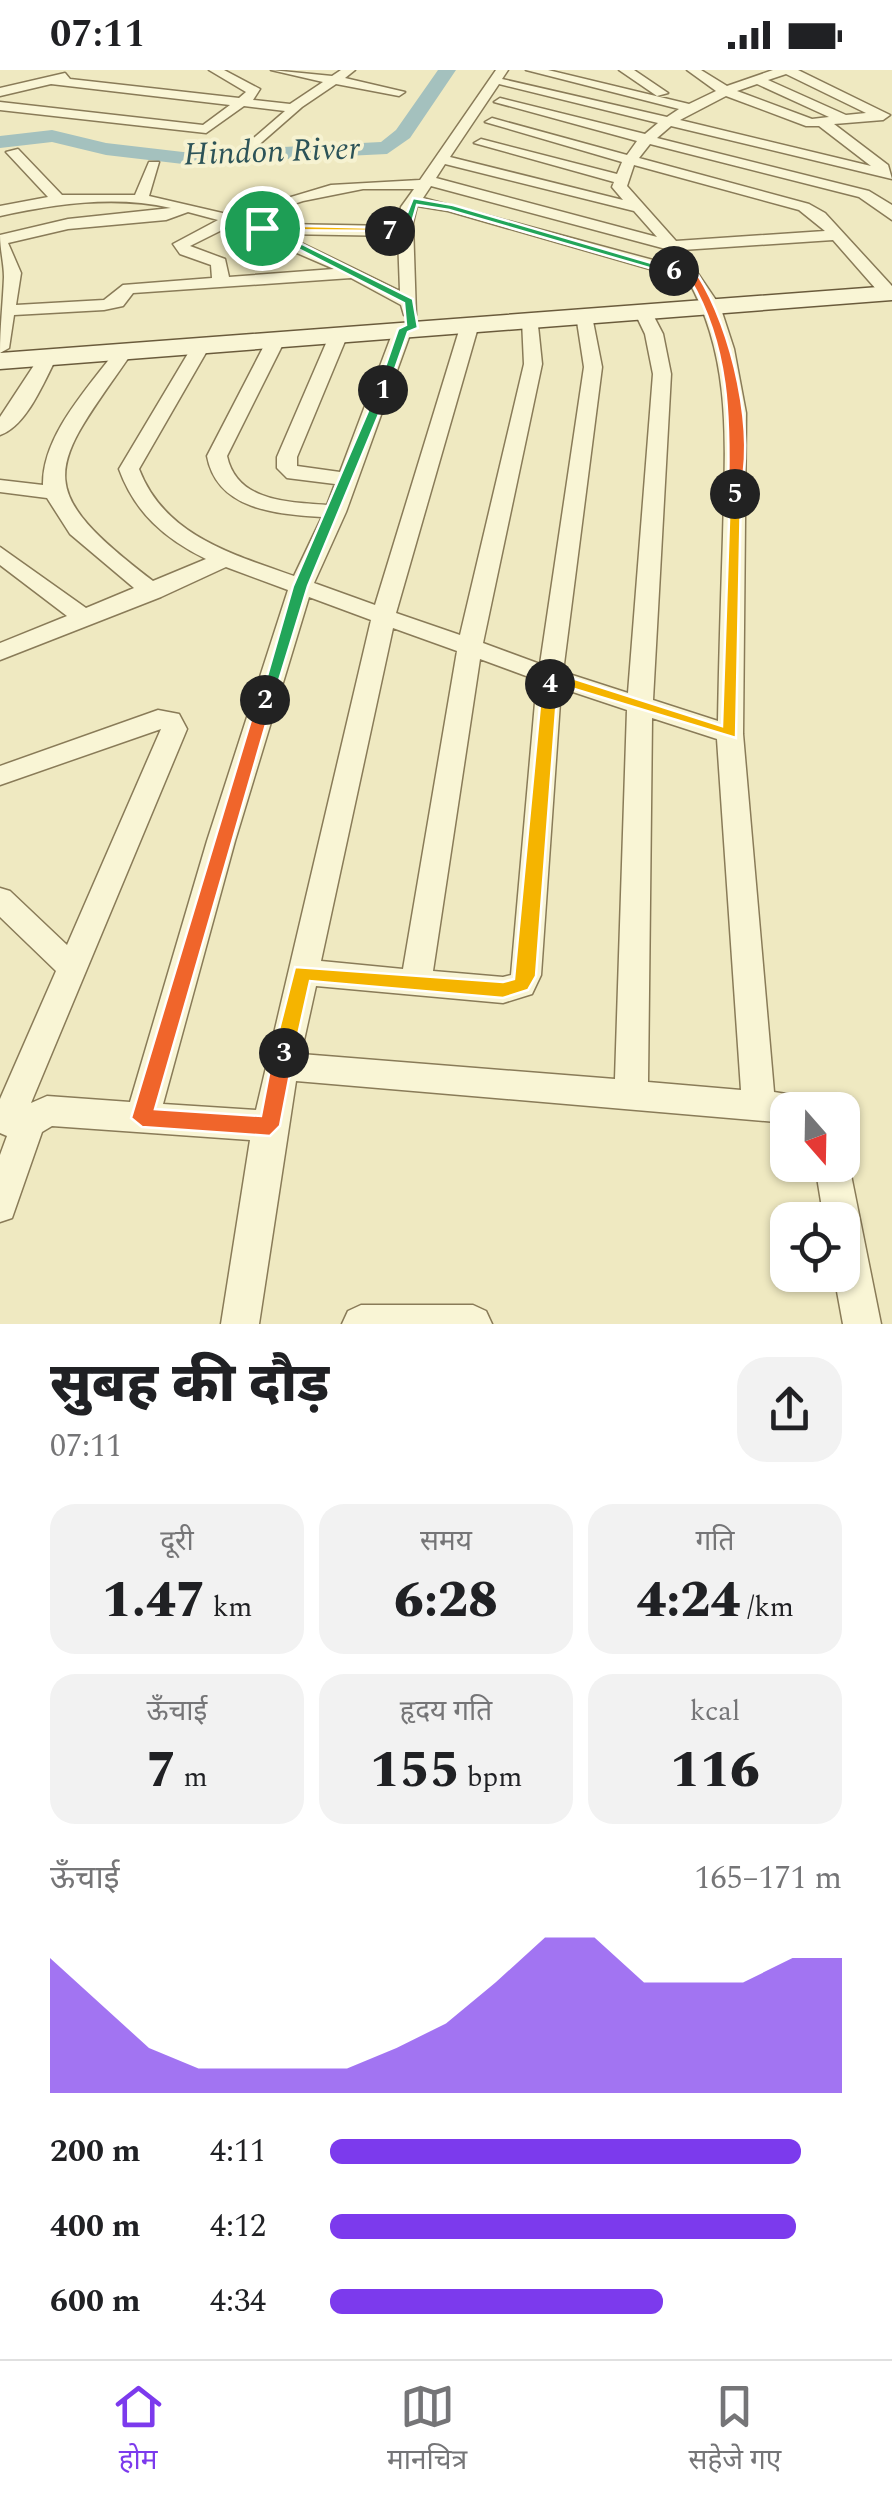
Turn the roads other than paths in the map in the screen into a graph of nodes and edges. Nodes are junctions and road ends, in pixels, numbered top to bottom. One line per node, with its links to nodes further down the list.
1 (94, 70): 11 (street)
2 (215, 70): 21 (street)
3 (277, 70): 12 (street)
4 (349, 70): 12 (street)
5 (532, 70): 24 (street)
6 (625, 70): 24 (street)
7 (694, 70): 14 (street)
8 (787, 70): 10 (street); 22 (street)
9 (503, 76): 31 (street); 37 (street)
10 (757, 79): 14 (street); 27 (street)
11 (49, 80): 13 (street); 15 (street)
12 (333, 82): 17 (street); 25 (street)
13 (96, 86): 16 (street); 26 (street)
14 (725, 91): 24 (street); 27 (street)
15 (0, 92)
16 (144, 92): 18 (street); 28 (street)
17 (398, 92)
18 (197, 97): 21 (street); 32 (street)
19 (892, 100): 22 (street)
20 (500, 102): 33 (street)
21 (246, 103): 25 (street); 32 (street)
22 (861, 105): 27 (street); 29 (street)
23 (0, 106): 26 (street)
24 (692, 107): 31 (street)
25 (296, 108): 35 (street)
26 (53, 112): 28 (street)
27 (824, 117): 29 (street); 40 (street)
28 (104, 118): 32 (street)
29 (887, 118)
30 (492, 122): 38 (street)
31 (669, 124): 33 (street); 40 (street)
32 (156, 125)
33 (648, 139): 38 (street); 49 (street)
34 (481, 143): 41 (street)
35 (254, 145)
36 (13, 152): 43 (street)
37 (440, 159): 42 (street); 47 (street)
38 (630, 160): 41 (street); 53 (street)
39 (154, 165): 44 (street)
40 (890, 172)
41 (620, 179): 47 (street)
42 (425, 182): 45 (street); 50 (street); 55 (street)
43 (56, 197): 44 (street); 48 (street)
44 (142, 197): 46 (street)
45 (413, 201): 52 (street); 57 (street)
46 (190, 206): 50 (street); 54 (street)
47 (635, 207): 55 (street)
48 (0, 210)
49 (892, 215)
50 (232, 217): 51 (street); 59 (street)
51 (262, 228): 52 (street); 56 (street)
52 (405, 231): 61 (street)
53 (838, 236): 55 (street); 60 (street)
54 (0, 242): 58 (street)
55 (671, 246): 57 (street)
56 (355, 273): 59 (street); 61 (street)
57 (694, 278): 62 (street)
58 (7, 281): 63 (street)
59 (221, 282): 63 (street)
60 (891, 293): 62 (street)
61 (409, 302): 68 (street)
62 (711, 306): 64 (street); 91 (street)
63 (4, 311): 72 (street)
64 (642, 311): 65 (street); 90 (street)
65 (585, 315): 66 (street); 89 (street)
66 (531, 320): 67 (street); 87 (street)
67 (470, 324): 68 (street); 85 (street)
68 (408, 328): 69 (street); 77 (street)
69 (339, 334): 70 (street); 77 (street)
70 (278, 338): 71 (street); 80 (street)
71 (202, 344): 73 (street); 82 (street)
72 (0, 348)
73 (125, 350): 74 (street); 79 (street)
74 (48, 357): 75 (street); 76 (street)
75 (0, 362)
76 (0, 429)
77 (348, 479): 80 (street)
78 (0, 486): 79 (street)
79 (53, 492): 84 (street)
80 (335, 512): 83 (street)
81 (0, 554): 86 (street)
82 (225, 559): 83 (street); 84 (street)
83 (301, 586): 85 (street); 101 (street)
84 (153, 592): 86 (street)
85 (384, 615): 87 (street); 95 (street)
86 (86, 619): 88 (street)
87 (470, 646): 89 (street); 96 (street)
88 (0, 652)
89 (550, 676): 90 (street); 96 (street)
90 (640, 706): 91 (street); 98 (street)
91 (730, 734): 99 (street)
92 (0, 776): 94 (street)
93 (0, 900): 94 (street)
94 (74, 970): 102 (street)
95 (302, 972): 96 (street); 97 (street)
96 (416, 982)
97 (281, 1066): 98 (street); 103 (street)
98 (632, 1092): 99 (street)
99 (758, 1102): 100 (street)
100 (770, 1104)
101 (142, 1118): 102 (street); 103 (street)
102 (12, 1122): 104 (street)
103 (270, 1126): 106 (street)
104 (0, 1206)
105 (856, 1292): 109 (street)
106 (240, 1324)
107 (361, 1324): 108 (street)
108 (473, 1324)
109 (862, 1324)

